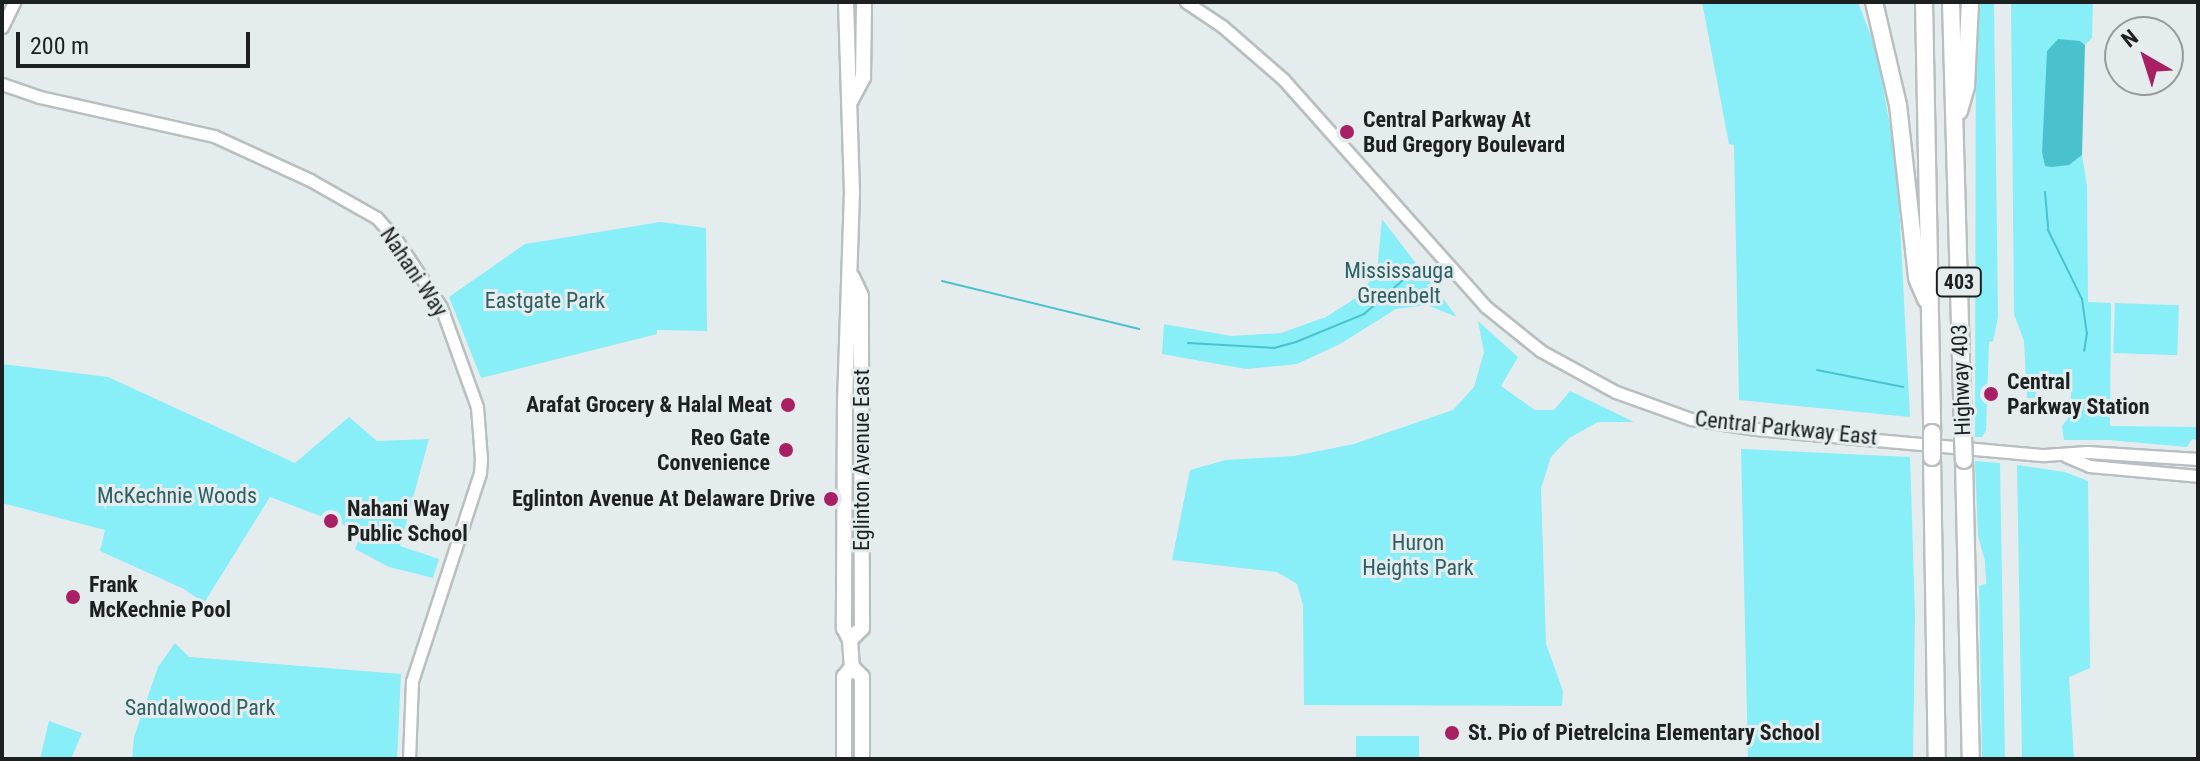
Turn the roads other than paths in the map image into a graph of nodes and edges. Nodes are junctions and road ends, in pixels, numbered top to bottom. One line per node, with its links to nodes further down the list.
1 (14, 2): 9 (street)
2 (846, 2): 11 (main road, Eglinton Avenue East)
3 (864, 2): 11 (main road, Eglinton Avenue East)
4 (1186, 2): 14 (street, Central Parkway East)
5 (1874, 2): 13 (highway)
6 (1924, 2): 13 (highway, Highway 403 / 403)
7 (1951, 2): 12 (highway, Highway 403 / 403)
8 (1970, 2): 12 (highway)
9 (2, 27)
10 (2, 84): 18 (street, Nahani Way)
11 (851, 100): 17 (main road, Eglinton Avenue East)
12 (1954, 128): 22 (highway, Highway 403 / 403, bridge)
13 (1930, 307): 21 (highway, Highway 403 / 403, bridge)
14 (2065, 456): 15 (street, Central Parkway East); 16 (street, Central Parkway East)
15 (2198, 459)
16 (2198, 476)
17 (852, 667): 19 (main road, Eglinton Avenue East); 20 (main road, Eglinton Avenue East)
18 (409, 759)
19 (844, 759)
20 (862, 759)
21 (1937, 759)
22 (1971, 759)

